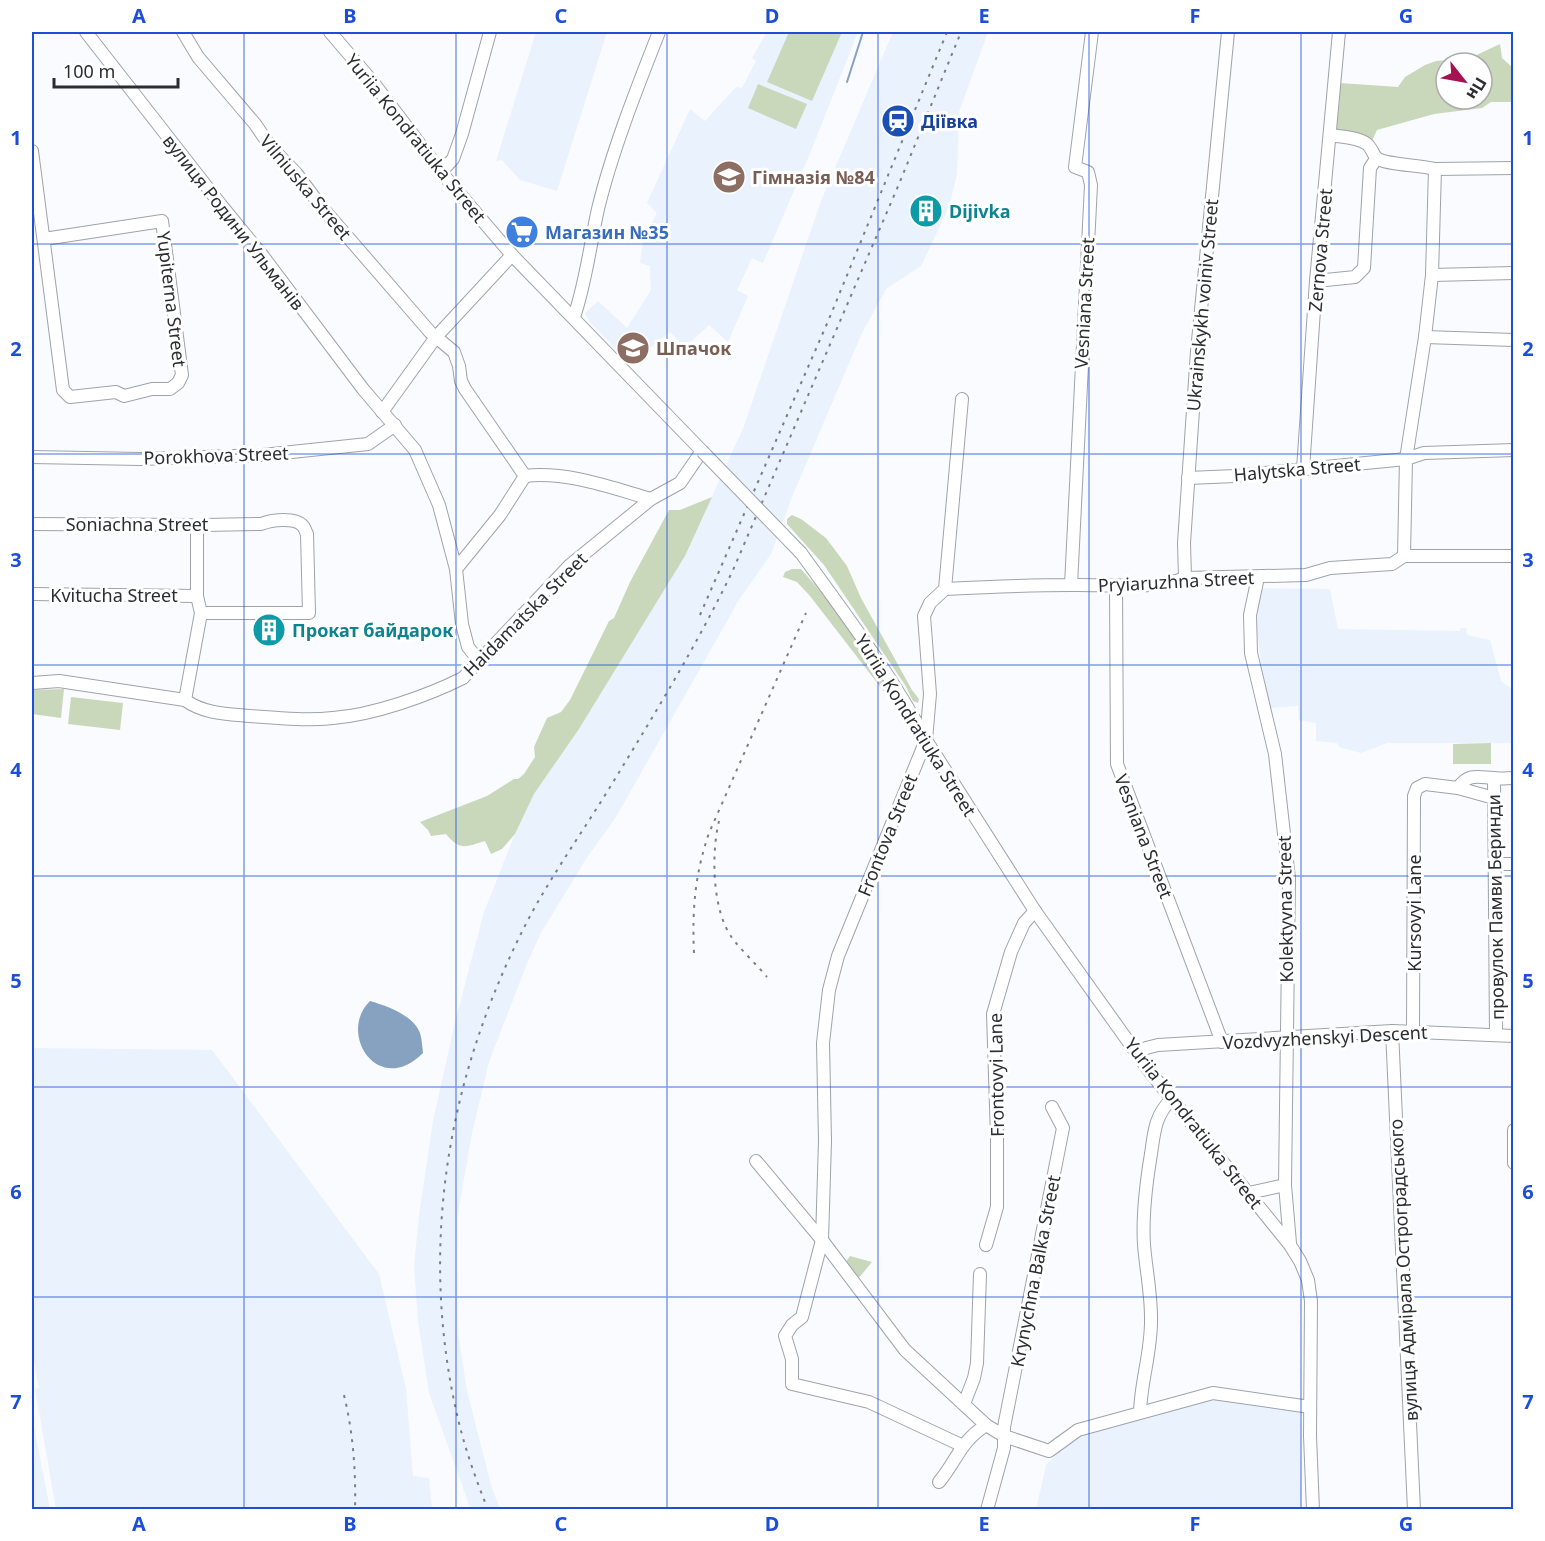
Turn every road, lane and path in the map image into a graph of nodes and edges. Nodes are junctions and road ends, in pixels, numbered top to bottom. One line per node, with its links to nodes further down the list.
1 (86, 32): 25 (street, вулиця Родини Ульманів)
2 (183, 32): 21 (street, Vilniuska Street)
3 (330, 32): 14 (street, Yuriia Kondratiuka Street)
4 (490, 32): 14 (street)
5 (659, 32): 20 (street)
6 (1092, 32): 43 (street, Vesniana Street)
7 (1228, 32): 33 (street, Ukrainskykh voiniv Street)
8 (1339, 32): 9 (street, Zernova Street)
9 (1330, 135): 11 (street); 19 (street, Zernova Street)
10 (32, 151): 15 (street)
11 (1376, 159): 13 (street); 19 (street)
12 (1514, 168): 13 (street)
13 (1435, 169): 18 (street)
14 (441, 172): 16 (street, Yuriia Kondratiuka Street)
15 (44, 239): 15 (street, Yupiterna Street)
16 (512, 255): 20 (street, Yuriia Kondratiuka Street); 21 (street)
17 (1514, 273): 18 (street)
18 (1432, 275): 22 (street)
19 (1316, 281): 31 (street, Zernova Street)
20 (574, 317): 28 (street, Yuriia Kondratiuka Street)
21 (436, 336): 25 (street); 32 (street, Vilniuska Street)
22 (1425, 337): 23 (street); 30 (street)
23 (1514, 340)
24 (962, 399): 45 (street)
25 (382, 412): 26 (street, вулиця Родини Ульманів)
26 (394, 425): 29 (street, Porokhova Street); 40 (street, вулиця Родини Ульманів)
27 (1514, 450): 30 (street, Halytska Street)
28 (702, 451): 34 (street, Haidamatska Street); 52 (street, Yuriia Kondratiuka Street, bridge)
29 (32, 457)
30 (1406, 459): 31 (street, Halytska Street); 38 (street)
31 (1303, 468): 33 (street, Halytska Street)
32 (525, 476): 34 (street); 40 (street)
33 (1188, 478): 42 (street, Ukrainskykh voiniv Street)
34 (651, 499): 49 (street, Haidamatska Street)
35 (32, 524): 36 (street, Soniachna Street)
36 (196, 528): 37 (street, Soniachna Street); 47 (street)
37 (307, 534): 48 (street, Kvitucha Street)
38 (1404, 556): 39 (street, Pryiaruzhna Street); 41 (street, Pryiaruzhna Street)
39 (1514, 556)
40 (456, 569): 49 (street, вулиця Родини Ульманів)
41 (1258, 577): 42 (street, Pryiaruzhna Street); 64 (street, Kolektyvna Street)
42 (1185, 578): 44 (street, Pryiaruzhna Street)
43 (1071, 585): 44 (street, Pryiaruzhna Street); 45 (street, Pryiaruzhna Street)
44 (1116, 586): 65 (street, Vesniana Street)
45 (945, 590): 52 (street, Frontova Street)
46 (32, 594): 47 (street, Kvitucha Street)
47 (197, 596): 48 (street)
48 (201, 613): 51 (street)
49 (480, 662): 51 (street, Haidamatska Street)
50 (32, 683): 51 (street, Haidamatska Street)
51 (185, 700)
52 (926, 740): 59 (street, Yuriia Kondratiuka Street); 74 (street, Frontova Street)
53 (1494, 778): 54 (street); 55 (street); 56 (street, провулок Памви Беринди)
54 (1514, 778)
55 (1458, 788): 56 (street); 60 (street, Kursovyi Lane)
56 (1494, 798): 57 (street, провулок Памви Беринди)
57 (1495, 864): 58 (street); 62 (street, провулок Памви Беринди)
58 (1514, 864)
59 (1035, 911): 66 (street, Yuriia Kondratiuka Street); 75 (street, Frontovyi Lane)
60 (1413, 1030): 61 (street, Vozdvyzhenskyi Descent); 62 (street, Vozdvyzhenskyi Descent)
61 (1392, 1031): 64 (street, Vozdvyzhenskyi Descent); 87 (street, вулиця Адмірала Остроградського)
62 (1496, 1035): 63 (street, Vozdvyzhenskyi Descent)
63 (1514, 1036)
64 (1286, 1037): 65 (street, Vozdvyzhenskyi Descent); 72 (street, Kolektyvna Street)
65 (1222, 1041): 66 (street, Vozdvyzhenskyi Descent)
66 (1137, 1054): 67 (street, Yuriia Kondratiuka Street)
67 (1171, 1100): 73 (street, Yuriia Kondratiuka Street); 80 (street)
68 (1052, 1107): 82 (street, Krynychna Balka Street)
69 (1514, 1130): 71 (street)
70 (756, 1161): 74 (street)
71 (1514, 1163)
72 (1285, 1185): 73 (street); 76 (street, Kolektyvna Street)
73 (1249, 1193): 76 (street, Yuriia Kondratiuka Street)
74 (822, 1240): 78 (street); 83 (street, Frontova Street)
75 (986, 1245)
76 (1290, 1245): 79 (street, Yuriia Kondratiuka Street)
77 (980, 1274): 78 (street)
78 (964, 1404): 81 (street)
79 (1310, 1407): 80 (street); 86 (street, Yuriia Kondratiuka Street)
80 (1140, 1412): 82 (street)
81 (986, 1425): 82 (street); 83 (street)
82 (1004, 1436): 85 (street, Krynychna Balka Street)
83 (962, 1445): 84 (street)
84 (939, 1482)
85 (987, 1509)
86 (1313, 1509)
87 (1414, 1509)

